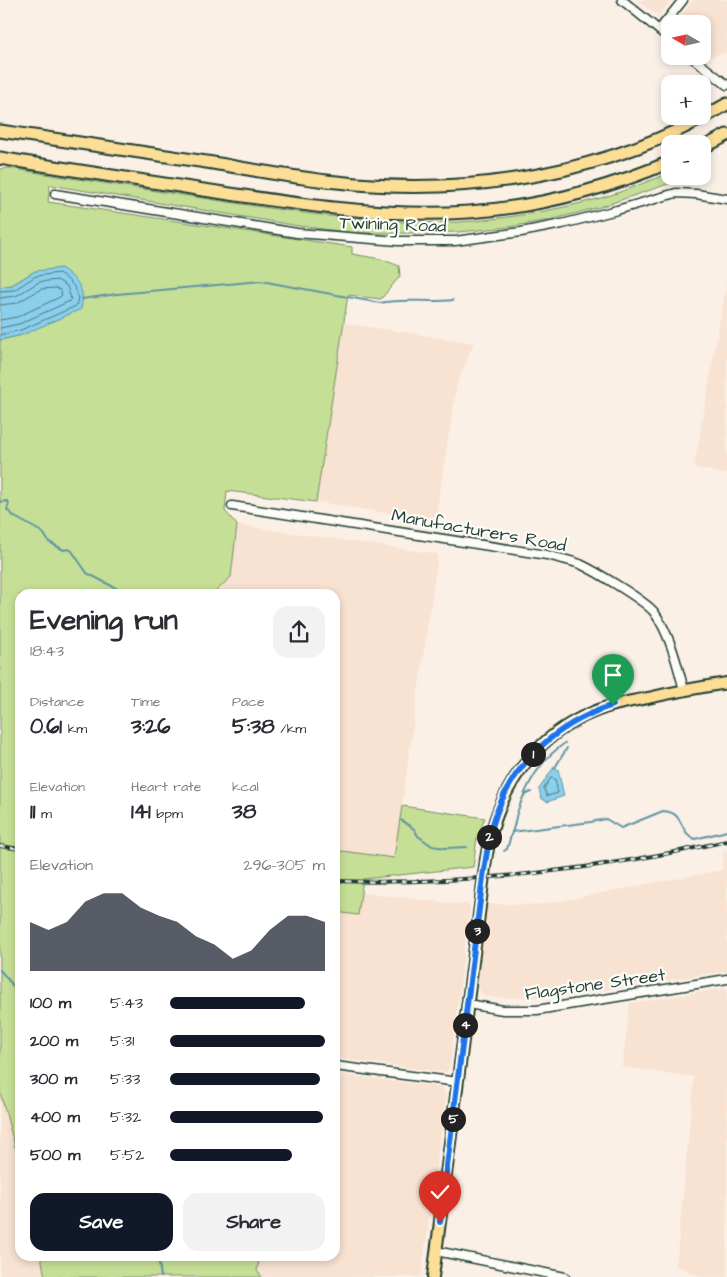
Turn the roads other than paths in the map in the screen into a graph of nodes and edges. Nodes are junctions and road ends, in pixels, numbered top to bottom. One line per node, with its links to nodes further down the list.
1 (622, 0): 3 (street)
2 (683, 0): 3 (street)
3 (658, 30): 4 (street)
4 (661, 32)
5 (701, 65): 6 (street)
6 (727, 85)
7 (727, 104): 8 (highway)
8 (0, 131)
9 (727, 135): 10 (highway)
10 (711, 143)
11 (0, 158): 12 (highway)
12 (661, 166)
13 (55, 194): 14 (street, Twining Road)
14 (727, 199)
15 (232, 506): 17 (street, Manufacturers Road)
16 (727, 683): 17 (main road)
17 (684, 690): 19 (main road)
18 (727, 979): 19 (street, Flagstone Street)
19 (468, 1004): 21 (main road)
20 (340, 1067): 21 (street)
21 (458, 1082): 22 (main road)
22 (436, 1251): 23 (main road); 24 (street)
23 (433, 1277)
24 (565, 1277)

